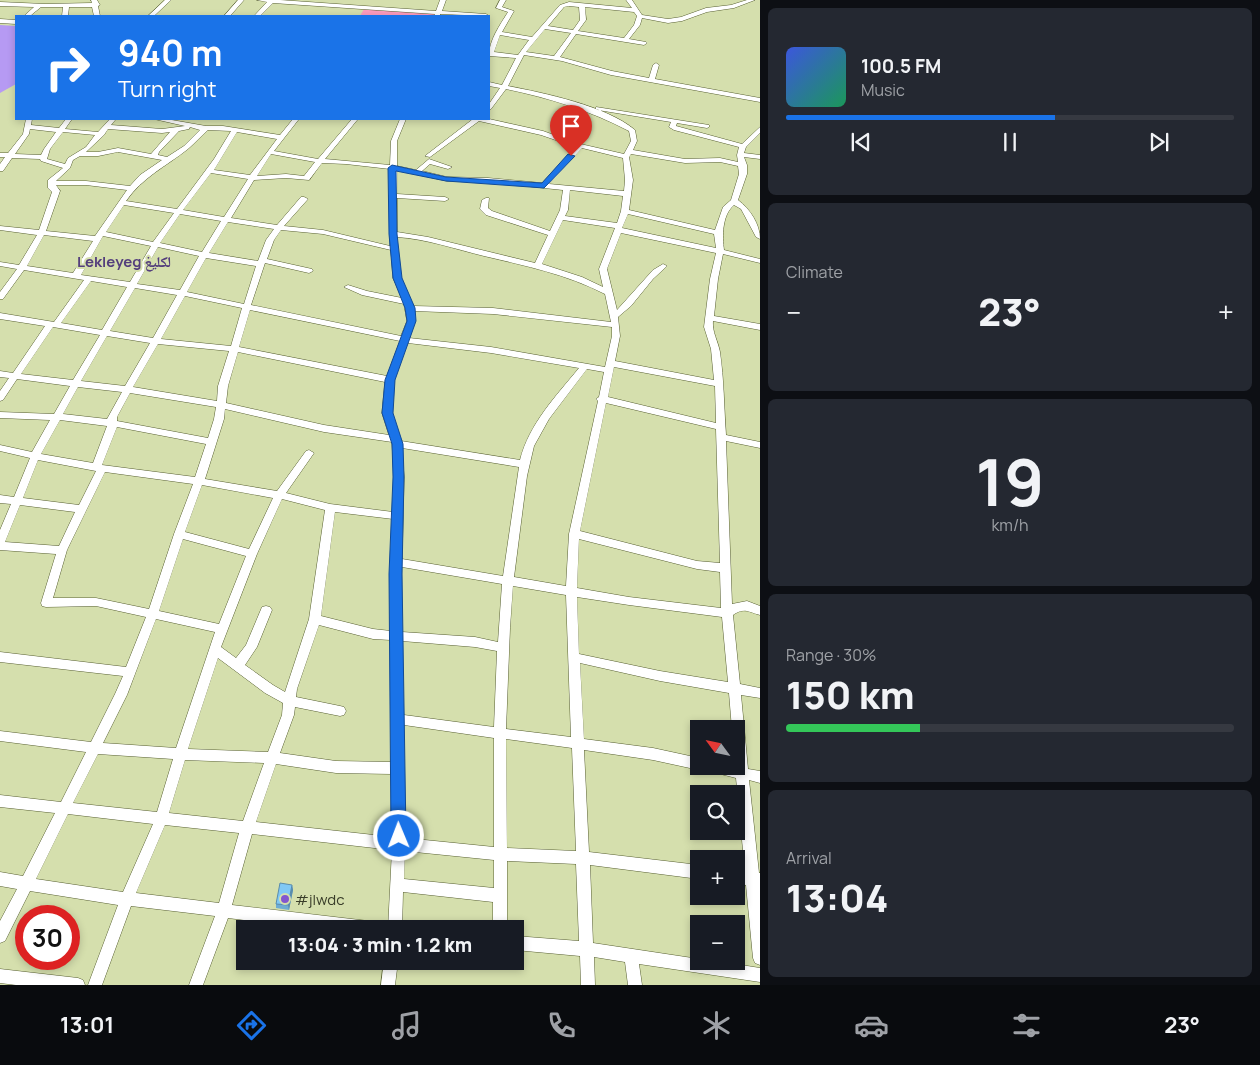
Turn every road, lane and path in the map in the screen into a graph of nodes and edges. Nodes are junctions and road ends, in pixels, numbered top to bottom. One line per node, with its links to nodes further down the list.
1 (168, 0): 25 (street)
2 (241, 0): 26 (street)
3 (260, 0): 4 (street)
4 (271, 0): 12 (street); 27 (street)
5 (366, 0): 18 (street)
6 (442, 0): 21 (street)
7 (503, 0): 34 (street)
8 (629, 0): 20 (street)
9 (749, 0): 13 (street); 30 (street)
10 (401, 1): 19 (street)
11 (96, 2): 17 (street); 24 (street)
12 (321, 2): 18 (street)
13 (760, 2)
14 (0, 4): 16 (street)
15 (582, 5): 20 (street); 33 (street); 35 (street)
16 (39, 6): 17 (street); 22 (street)
17 (66, 6): 23 (street)
18 (359, 7): 19 (street); 28 (street)
19 (396, 8): 21 (street)
20 (634, 10): 30 (street)
21 (438, 14): 29 (street)
22 (28, 15)
23 (65, 15)
24 (97, 15)
25 (152, 15)
26 (228, 15)
27 (258, 15)
28 (355, 15)
29 (462, 15)
30 (640, 16): 37 (street)
31 (0, 21): 32 (street)
32 (15, 22)
33 (544, 27): 35 (street); 36 (street)
34 (498, 33): 36 (street); 39 (street)
35 (575, 33): 37 (street); 41 (street)
36 (533, 39): 40 (street)
37 (626, 40): 38 (street)
38 (644, 43)
39 (490, 54): 40 (street)
40 (522, 55): 41 (street); 45 (street)
41 (556, 58): 43 (street)
42 (656, 65): 43 (street)
43 (652, 80): 46 (street)
44 (490, 84): 45 (street)
45 (504, 87): 47 (street); 48 (street)
46 (760, 100)
47 (490, 107)
48 (587, 107): 58 (street); 74 (street)
49 (29, 120): 60 (street)
50 (68, 120): 65 (street)
51 (112, 120): 61 (street)
52 (162, 120): 62 (street)
53 (295, 120): 68 (street)
54 (354, 120): 82 (street)
55 (403, 120): 86 (street)
56 (476, 120): 78 (street)
57 (485, 120): 69 (street)
58 (675, 120): 59 (street); 70 (street)
59 (707, 126)
60 (28, 127): 65 (street); 75 (street)
61 (107, 127): 63 (street); 67 (street)
62 (206, 128): 63 (street); 66 (street); 81 (street)
63 (177, 129): 77 (street)
64 (760, 129): 70 (street)
65 (62, 130): 67 (street); 79 (street)
66 (235, 130): 68 (street); 88 (street)
67 (102, 134): 73 (street)
68 (280, 137): 71 (street)
69 (580, 146): 74 (street); 92 (street)
70 (743, 146): 76 (street)
71 (270, 152): 82 (street); 90 (street)
72 (0, 154): 75 (street)
73 (81, 154): 77 (street); 84 (street)
74 (628, 154): 83 (street); 95 (street)
75 (11, 155): 79 (street); 87 (street)
76 (740, 155): 80 (street); 83 (street)
77 (154, 156): 81 (street)
78 (428, 156)
79 (44, 157): 84 (street)
80 (760, 157)
81 (167, 160): 93 (street)
82 (319, 160): 86 (street); 90 (street)
83 (743, 165): 100 (street)
84 (68, 166): 91 (street)
85 (448, 167): 89 (street)
86 (392, 168): 89 (street); 96 (street)
87 (0, 169)
88 (209, 170): 90 (street); 103 (street)
89 (416, 173): 92 (street)
90 (253, 178): 105 (street)
91 (51, 183): 93 (street); 109 (street)
92 (544, 185): 94 (street)
93 (132, 188): 101 (street)
94 (568, 188): 95 (street); 104 (street)
95 (628, 194): 102 (street)
96 (392, 196): 97 (street); 111 (street)
97 (445, 199)
98 (304, 200): 107 (street)
99 (486, 200): 112 (street)
100 (734, 201): 110 (street); 114 (street)
101 (122, 203): 103 (street); 113 (street)
102 (625, 211): 108 (street); 110 (street)
103 (179, 214): 105 (street); 115 (street)
104 (561, 218): 108 (street); 112 (street)
105 (226, 219): 107 (street); 118 (street)
106 (0, 228): 109 (street)
107 (280, 228): 116 (street); 120 (street)
108 (619, 228): 117 (street); 131 (street)
109 (42, 233): 113 (street); 123 (street)
110 (718, 233): 117 (street)
111 (393, 234): 116 (street); 122 (street)
112 (553, 234): 122 (street)
113 (99, 236): 115 (street); 126 (street)
114 (760, 237)
115 (157, 245): 118 (street); 128 (street)
116 (395, 249): 133 (street)
117 (720, 250): 119 (street); 136 (street)
118 (204, 255): 120 (street); 130 (street)
119 (760, 261)
120 (262, 262): 125 (street); 134 (street)
121 (0, 264): 123 (street)
122 (538, 264): 131 (street)
123 (22, 266): 126 (street); 132 (street)
124 (663, 266): 137 (street)
125 (309, 271)
126 (76, 276): 127 (street)
127 (89, 278): 128 (street); 138 (street)
128 (132, 286): 130 (street); 140 (street)
129 (348, 287): 133 (street)
130 (180, 293): 134 (street); 142 (street)
131 (609, 293): 137 (street)
132 (0, 297)
133 (409, 305): 137 (street); 141 (street)
134 (246, 307): 141 (street); 143 (street)
135 (0, 316): 138 (street)
136 (709, 318): 139 (street); 150 (street)
137 (615, 320): 145 (street)
138 (53, 325): 140 (street); 147 (street)
139 (760, 327)
140 (106, 333): 142 (street); 149 (street)
141 (404, 339): 144 (street); 148 (street)
142 (155, 341): 143 (street); 151 (street)
143 (234, 349): 148 (street); 154 (street)
144 (585, 366): 145 (street); 165 (street)
145 (609, 367): 150 (street); 153 (street)
146 (0, 374): 147 (street)
147 (14, 375): 149 (street); 152 (street)
148 (390, 380): 160 (street)
149 (77, 382): 151 (street); 156 (street)
150 (719, 384): 158 (street)
151 (127, 388): 154 (street); 157 (street)
152 (0, 398)
153 (601, 399): 158 (street); 175 (street)
154 (219, 405): 159 (street); 160 (street)
155 (0, 415): 156 (street)
156 (56, 417): 157 (street); 164 (street)
157 (112, 423): 159 (street); 166 (street)
158 (721, 432): 161 (street); 180 (street)
159 (210, 442): 167 (street)
160 (396, 442): 165 (street); 173 (street)
161 (760, 445)
162 (0, 448): 164 (street)
163 (309, 453): 168 (street)
164 (36, 454): 166 (street); 170 (street)
165 (525, 464): 181 (street)
166 (99, 468): 167 (street); 172 (street)
167 (200, 481): 168 (street); 174 (street)
168 (280, 495): 171 (street); 178 (street)
169 (0, 499): 170 (street)
170 (15, 501): 172 (street); 176 (street)
171 (330, 508): 173 (street); 187 (street)
172 (82, 509): 177 (street)
173 (397, 516): 179 (street)
174 (179, 534): 178 (street); 185 (street)
175 (574, 534): 180 (street); 182 (street)
176 (0, 544): 177 (street)
177 (62, 550): 185 (street)
178 (252, 554): 188 (street)
179 (396, 562): 181 (street); 189 (street)
180 (726, 568): 186 (street)
181 (507, 579): 182 (street); 190 (street)
182 (571, 590): 186 (street); 192 (street)
183 (266, 610): 194 (street)
184 (760, 611): 186 (street)
185 (153, 613): 188 (street); 195 (street)
186 (727, 613): 196 (street)
187 (315, 619): 189 (street); 198 (street)
188 (222, 629): 191 (street)
189 (396, 634): 190 (street); 200 (street)
190 (503, 648): 202 (street)
191 (215, 649): 194 (street); 206 (street)
192 (573, 657): 196 (street); 204 (street)
193 (0, 658): 195 (street)
194 (238, 666): 198 (street)
195 (128, 672): 205 (street)
196 (735, 689): 197 (street); 201 (street)
197 (760, 693)
198 (291, 701): 199 (street); 207 (street)
199 (340, 711)
200 (397, 719): 202 (street); 209 (street)
201 (738, 720)
202 (499, 734): 204 (street); 218 (street)
203 (0, 736): 205 (street)
204 (577, 745): 208 (street); 219 (street)
205 (95, 747): 206 (street); 214 (street)
206 (180, 754): 207 (street); 215 (street)
207 (273, 758): 209 (street); 216 (street)
208 (690, 762)
209 (398, 768): 217 (street)
210 (745, 774): 212 (street)
211 (744, 775): 222 (street)
212 (760, 776)
213 (0, 801): 214 (street)
214 (64, 808): 215 (street); 223 (street)
215 (160, 820): 216 (street); 226 (street)
216 (247, 828): 217 (street); 227 (street)
217 (398, 844): 218 (street); 224 (street)
218 (501, 854): 219 (street); 225 (street)
219 (582, 858): 220 (street); 233 (street)
220 (690, 871)
221 (0, 879): 223 (street)
222 (756, 879): 235 (street)
223 (24, 884): 226 (street); 231 (street)
224 (397, 885): 225 (street); 229 (street)
225 (500, 896): 230 (street)
226 (127, 899): 227 (street); 240 (street)
227 (224, 910): 228 (street); 241 (street)
228 (305, 920)
229 (395, 920)
230 (500, 920)
231 (0, 936)
232 (524, 943): 233 (street)
233 (586, 949): 234 (street); 243 (street)
234 (632, 956): 237 (street); 244 (street)
235 (760, 958)
236 (390, 970): 242 (street)
237 (760, 975)
238 (0, 976): 239 (street)
239 (78, 985)
240 (95, 985)
241 (196, 985)
242 (388, 985)
243 (588, 985)
244 (635, 985)

